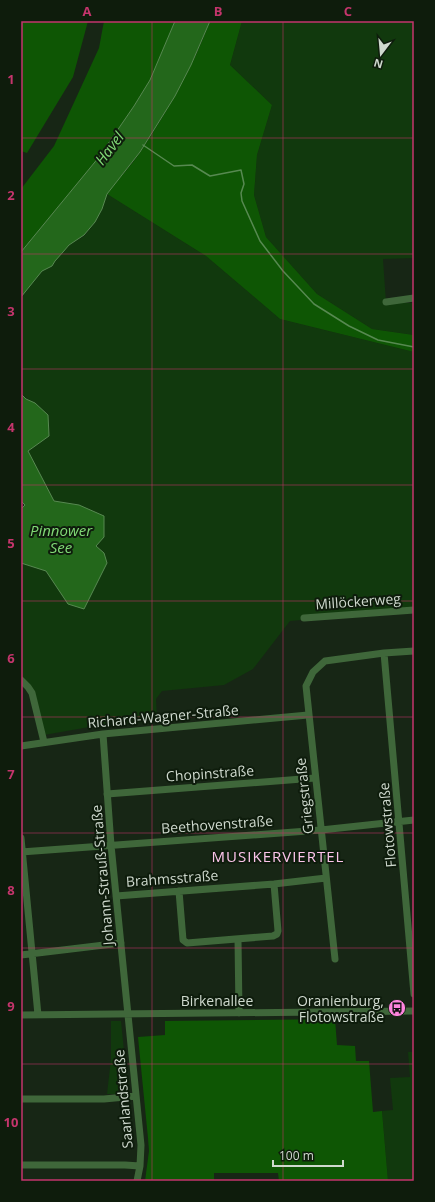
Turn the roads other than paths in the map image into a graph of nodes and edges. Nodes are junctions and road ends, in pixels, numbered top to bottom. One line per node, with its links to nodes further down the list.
1 (414, 298): 2 (street)
2 (386, 302)
3 (414, 610): 4 (street, Millöckerweg)
4 (304, 618)
5 (414, 651): 6 (street)
6 (384, 653): 8 (street, Griegstraße); 15 (street, Flotowstraße)
7 (21, 680): 10 (street)
8 (308, 715): 9 (street, Richard-Wagner-Straße); 12 (street, Griegstraße)
9 (103, 734): 10 (street, Richard-Wagner-Straße); 13 (street, Johann-Strauß-Straße)
10 (44, 742): 11 (street, Richard-Wagner-Straße)
11 (21, 746)
12 (315, 778): 13 (street, Chopinstraße); 16 (street, Griegstraße)
13 (107, 794): 18 (street, Johann-Strauß-Straße)
14 (414, 820): 15 (street, Beethovenstraße)
15 (400, 821): 16 (street, Beethovenstraße); 30 (street, Flotowstraße)
16 (321, 830): 18 (street, Beethovenstraße); 20 (street, Griegstraße)
17 (21, 838): 19 (street)
18 (111, 845): 19 (street, Beethovenstraße); 23 (street, Johann-Strauß-Straße)
19 (22, 852): 24 (street)
20 (326, 878): 21 (street, Brahmsstraße); 29 (street, Griegstraße)
21 (274, 884): 22 (street, Brahmsstraße); 25 (street)
22 (179, 891): 23 (street, Brahmsstraße); 25 (street)
23 (116, 896): 26 (street, Johann-Strauß-Straße)
24 (24, 902): 27 (street)
25 (238, 939): 32 (street)
26 (121, 943): 27 (street); 33 (street, Johann-Strauß-Straße)
27 (31, 954): 28 (street); 35 (street)
28 (21, 955)
29 (335, 959)
30 (414, 994)
31 (414, 1011): 32 (street, Birkenallee)
32 (239, 1013): 33 (street, Birkenallee)
33 (128, 1014): 35 (street, Birkenallee); 36 (street, Saarlandstraße)
34 (21, 1015): 35 (street, Birkenallee)
35 (38, 1015)
36 (136, 1096): 37 (street); 39 (street, Saarlandstraße)
37 (21, 1099)
38 (21, 1165): 39 (street)
39 (140, 1166): 40 (street, Saarlandstraße)
40 (136, 1181)

